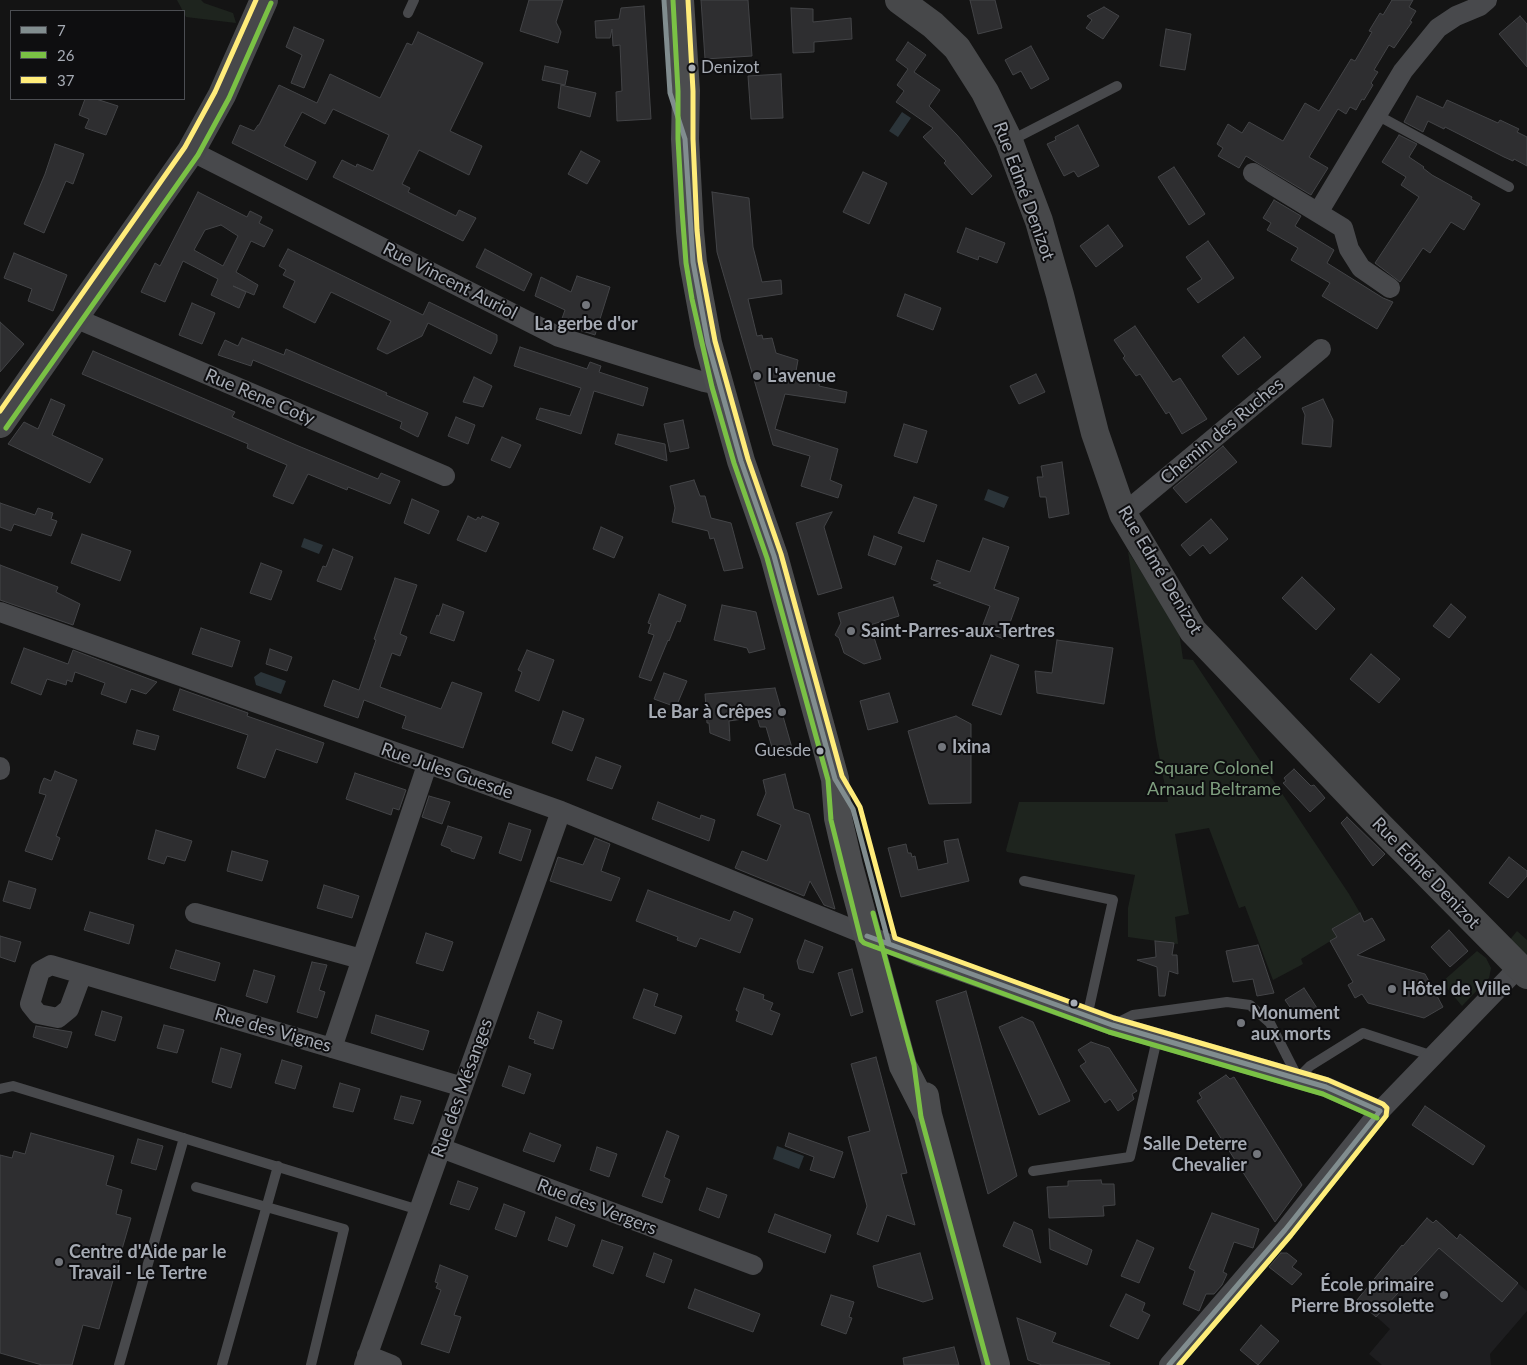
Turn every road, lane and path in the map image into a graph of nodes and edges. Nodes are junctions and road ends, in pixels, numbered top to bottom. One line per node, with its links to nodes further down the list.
1 (264, 0): 12 (street)
2 (414, 0): 7 (lane)
3 (664, 0): 10 (main road)
4 (680, 0): 10 (main road)
5 (900, 0): 11 (street, Rue Edmé Denizot)
6 (1487, 0): 9 (street)
7 (408, 13)
8 (1117, 86): 11 (lane)
9 (1377, 115): 14 (lane); 15 (street)
10 (685, 139): 19 (main road)
11 (1009, 141): 22 (street, Rue Edmé Denizot)
12 (192, 151): 17 (street); 19 (street, Rue Vincent Auriol)
13 (1253, 173): 15 (street)
14 (1509, 187)
15 (1319, 211): 16 (street)
16 (1390, 288)
17 (75, 318): 20 (street); 21 (street, Rue Rene Coty)
18 (1321, 349): 22 (street, Chemin des Ruches)
19 (719, 385): 28 (main road)
20 (0, 424)
21 (445, 476)
22 (1123, 514): 30 (street, Rue Edmé Denizot)
23 (0, 612): 24 (street, Rue Jules Guesde)
24 (427, 765): 25 (street, Rue Jules Guesde); 29 (street)
25 (561, 812): 28 (street, Rue Jules Guesde); 38 (street, Rue des Mésanges)
26 (1024, 882): 32 (lane)
27 (195, 913): 29 (street)
28 (878, 940): 32 (street, Rue Jules Guesde); 54 (main road)
29 (361, 959): 35 (street)
30 (1523, 971): 36 (street)
31 (82, 974): 35 (street, Rue des Vignes)
32 (1087, 1016): 33 (street, Rue Jules Guesde)
33 (1112, 1025): 34 (street, Rue Jules Guesde); 37 (lane)
34 (1157, 1039): 37 (street, Rue Jules Guesde); 44 (lane)
35 (332, 1048): 38 (street, Rue des Vignes)
36 (1433, 1056): 37 (lane); 40 (street)
37 (1298, 1078): 40 (street, Rue Jules Guesde)
38 (463, 1087): 42 (street, Rue des Mésanges)
39 (0, 1089): 41 (lane)
40 (1380, 1111): 55 (street)
41 (184, 1138): 43 (lane); 50 (lane)
42 (441, 1148): 47 (street, Rue des Mésanges); 48 (street, Rue des Vergers)
43 (278, 1166): 46 (lane); 47 (lane)
44 (1033, 1171)
45 (196, 1187): 46 (lane)
46 (266, 1206): 51 (lane); 52 (lane)
47 (419, 1210): 49 (street, Rue des Mésanges)
48 (754, 1265)
49 (366, 1360): 53 (street)
50 (119, 1365)
51 (222, 1365)
52 (311, 1365)
53 (392, 1365)
54 (996, 1365)
55 (1170, 1365)

